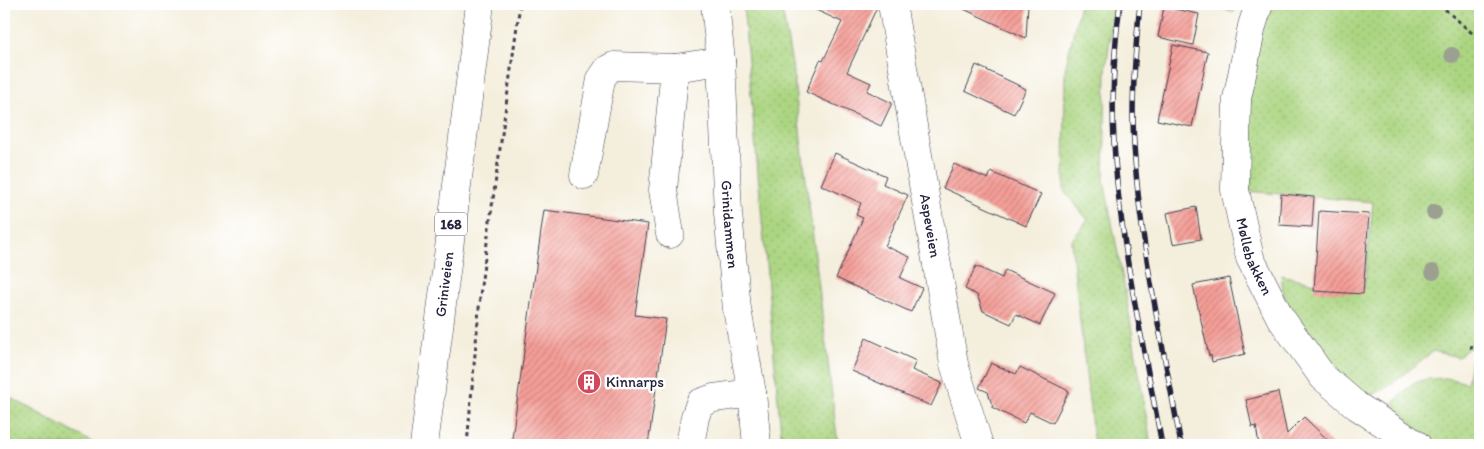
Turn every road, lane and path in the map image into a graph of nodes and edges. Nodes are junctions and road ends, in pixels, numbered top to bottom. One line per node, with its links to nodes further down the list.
1 (480, 4): 15 (street, Griniveien / 168)
2 (520, 4): 16 (path)
3 (715, 4): 8 (street, Grinidammen)
4 (892, 4): 19 (street, Aspeveien)
5 (1259, 4): 20 (street, Møllebakken)
6 (1439, 4): 7 (path)
7 (1480, 40)
8 (722, 61): 9 (street); 14 (street, Grinidammen)
9 (675, 68): 10 (street); 11 (street)
10 (584, 176)
11 (670, 234)
12 (1480, 344): 13 (path)
13 (1471, 349)
14 (752, 393): 17 (street); 18 (street, Grinidammen)
15 (424, 445)
16 (467, 445)
17 (690, 445)
18 (757, 445)
19 (979, 445)
20 (1417, 445)

